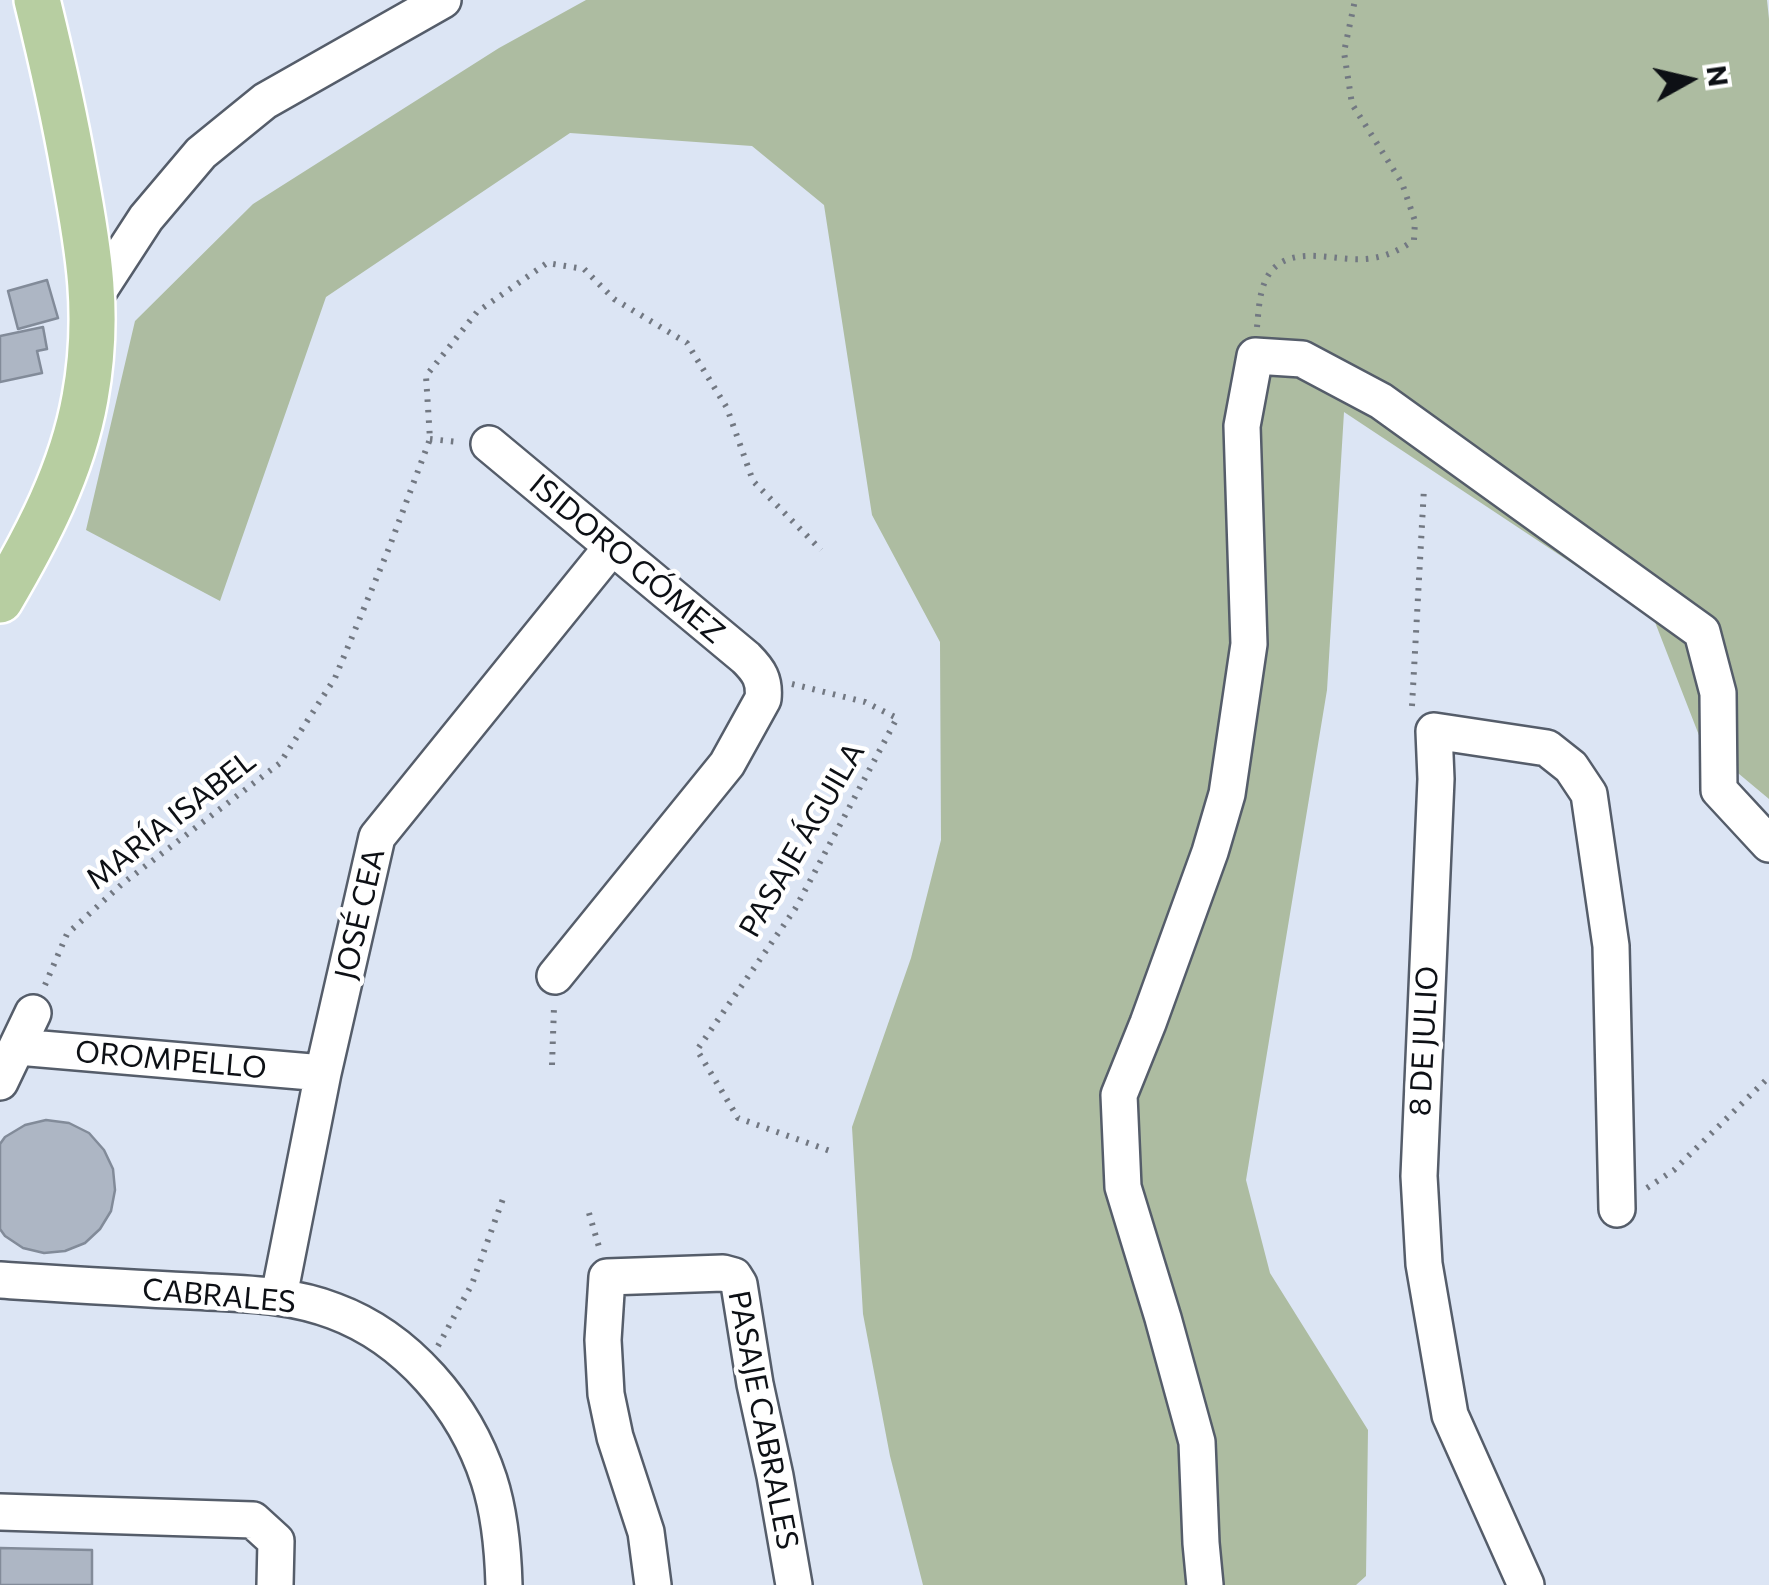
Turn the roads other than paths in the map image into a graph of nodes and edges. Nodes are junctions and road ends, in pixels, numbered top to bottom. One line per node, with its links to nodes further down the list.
1 (37, 0): 3 (main road)
2 (443, 0): 3 (street)
3 (94, 298): 6 (main road)
4 (489, 444): 5 (street, ISIDORO GÓMEZ)
5 (611, 548): 8 (street, ISIDORO GÓMEZ); 11 (street, JOSÉ CEA)
6 (0, 600)
7 (1769, 844): 21 (street)
8 (555, 976)
9 (33, 1013): 10 (street)
10 (18, 1047): 11 (street, OROMPELLO); 12 (street)
11 (324, 1073): 15 (street, JOSÉ CEA)
12 (0, 1082)
13 (1617, 1208): 22 (street, 8 DE JULIO)
14 (0, 1280): 15 (street, CABRALES)
15 (280, 1296): 18 (street, CABRALES)
16 (0, 1512): 17 (street)
17 (275, 1585)
18 (504, 1585)
19 (653, 1585): 20 (street, PASAJE CABRALES)
20 (794, 1585)
21 (1206, 1585)
22 (1526, 1585)

